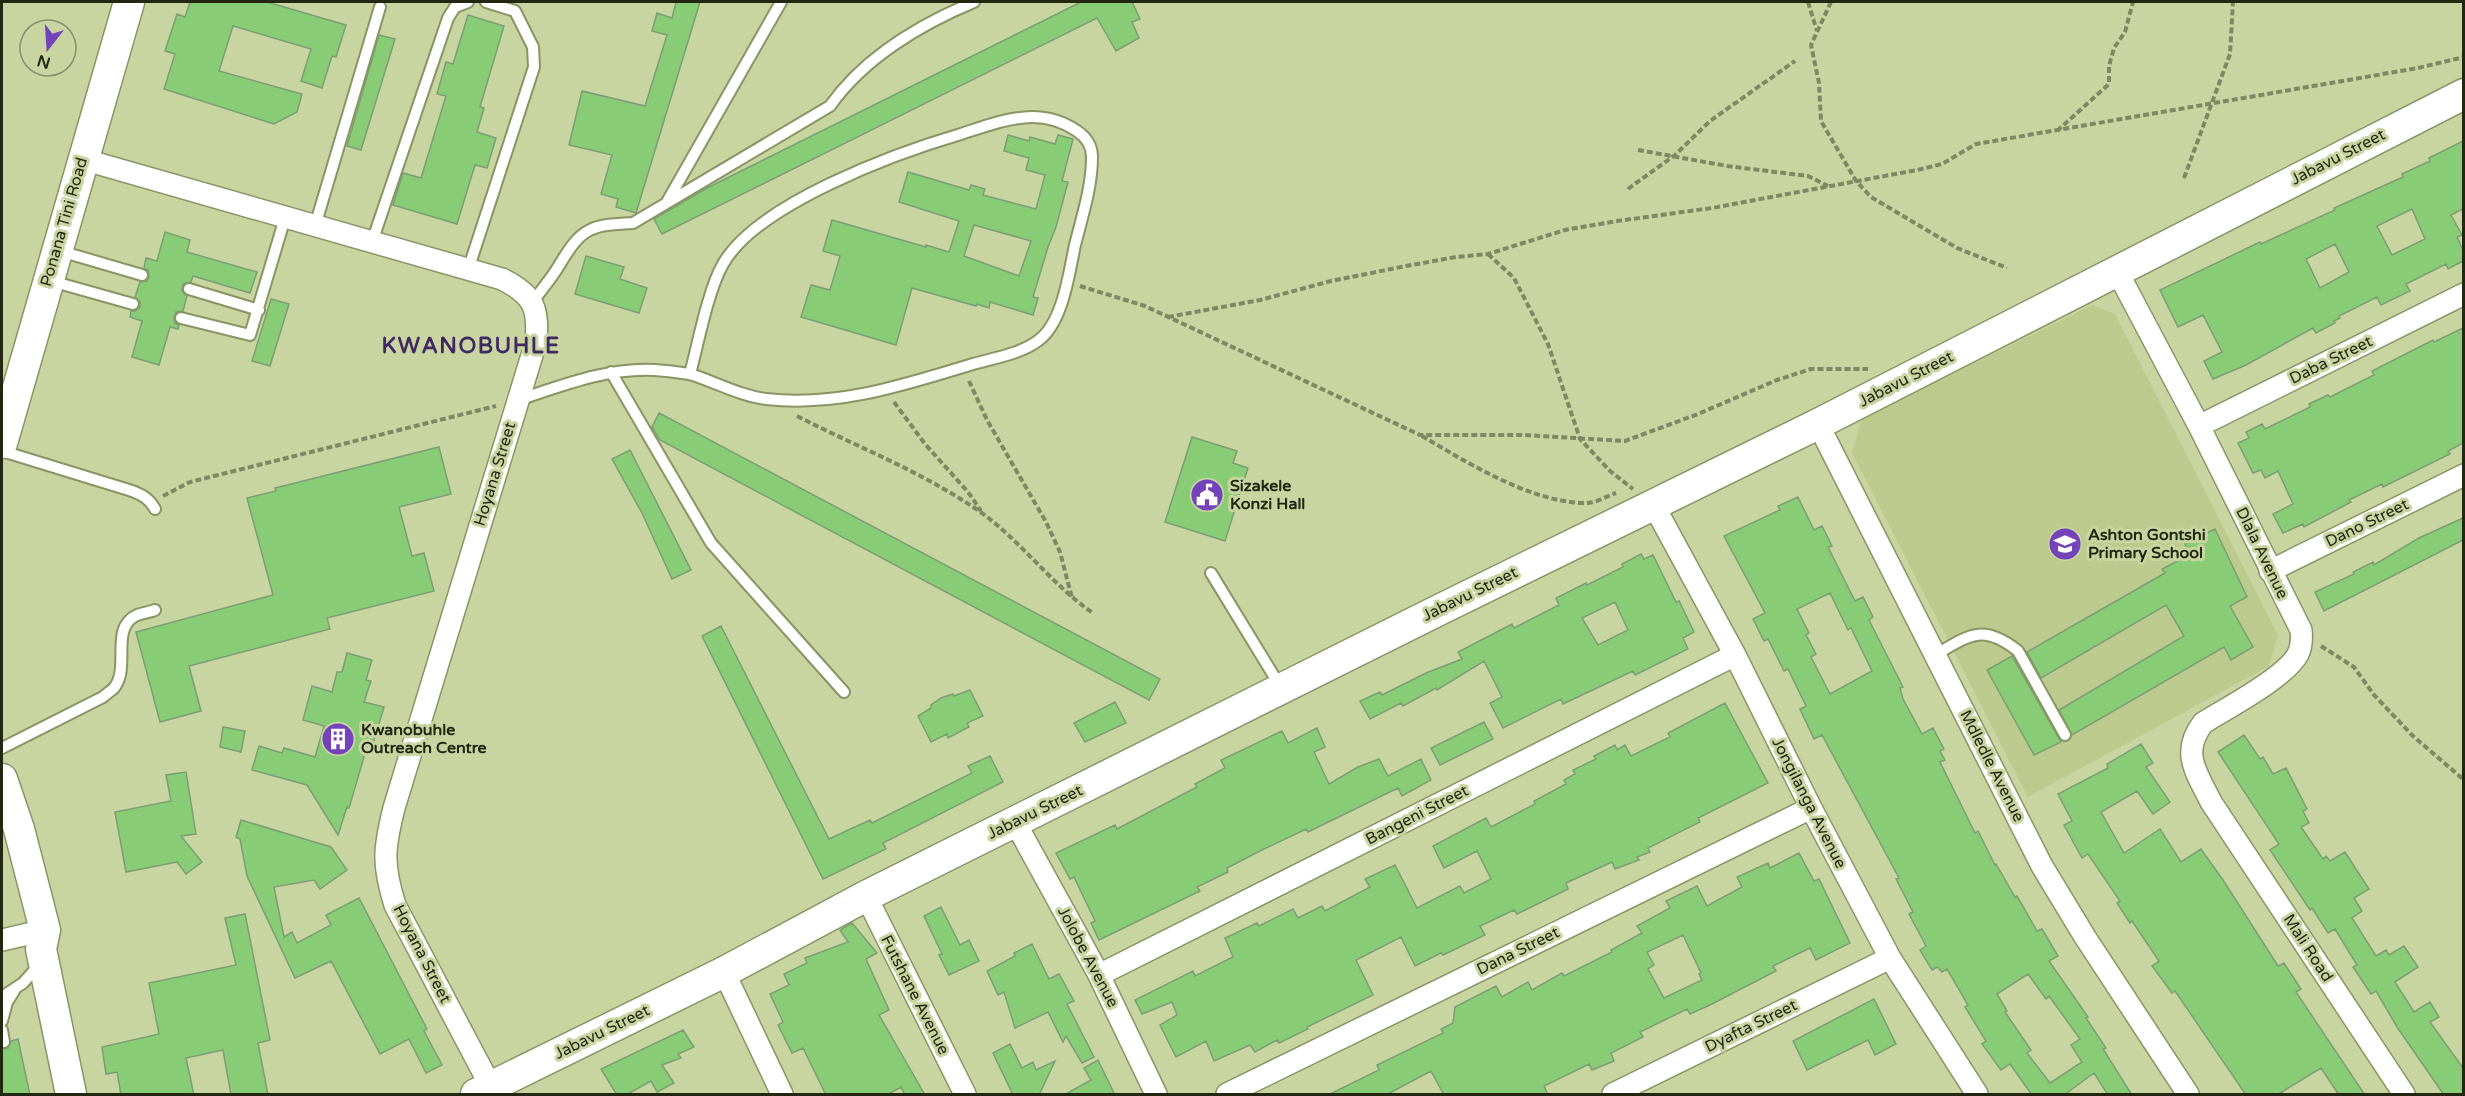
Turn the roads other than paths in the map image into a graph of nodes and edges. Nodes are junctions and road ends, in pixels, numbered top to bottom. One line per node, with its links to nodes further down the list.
1 (129, 2): 8 (street, Ponana Tini Road)
2 (468, 2): 12 (lane)
3 (486, 2): 14 (lane)
4 (781, 2): 9 (lane)
5 (974, 2): 9 (lane)
6 (380, 7): 11 (lane)
7 (2463, 94): 15 (street, Jabavu Street)
8 (82, 159): 10 (street); 13 (street, Ponana Tini Road)
9 (667, 202): 20 (lane)
10 (285, 218): 11 (street); 22 (lane)
11 (315, 226): 12 (street)
12 (372, 242): 14 (street)
13 (56, 250): 16 (lane); 17 (street, Ponana Tini Road)
14 (468, 270): 20 (street)
15 (2117, 271): 27 (street, Jabavu Street); 28 (street, Dlala Avenue)
16 (142, 275)
17 (48, 280): 21 (lane); 29 (street, Ponana Tini Road)
18 (189, 289): 22 (lane)
19 (2463, 294): 28 (street, Daba Street)
20 (532, 303): 26 (street, Hoyana Street)
21 (133, 304)
22 (259, 310): 23 (lane)
23 (181, 318)
24 (611, 372): 25 (lane); 26 (lane); 40 (lane)
25 (690, 374): 25 (lane)
26 (517, 400): 58 (street, Hoyana Street)
27 (1818, 424): 32 (street, Jabavu Street); 38 (street, Mdledle Avenue)
28 (2199, 426): 34 (street, Dlala Avenue)
29 (2, 443)
30 (2, 451): 33 (lane)
31 (2463, 475): 34 (street, Dano Street)
32 (1642, 496): 37 (street, Jongilanga Avenue); 39 (street, Jabavu Street)
33 (153, 506)
34 (2270, 571): 44 (street, Dlala Avenue)
35 (1211, 573): 39 (lane)
36 (155, 610): 42 (lane)
37 (1735, 655): 45 (street, Jongilanga Avenue); 52 (street, Bangeni Street)
38 (1935, 655): 41 (lane); 66 (street, Mdledle Avenue)
39 (1282, 689): 46 (street, Jabavu Street)
40 (844, 692)
41 (2065, 735)
42 (2, 748)
43 (2, 779): 49 (street)
44 (2211, 802): 67 (street, Mali Road)
45 (1811, 808): 50 (street, Jongilanga Avenue); 63 (street, Dana Street)
46 (1015, 822): 48 (street, Jabavu Street); 52 (street, Jolobe Avenue)
47 (2, 837): 49 (street)
48 (866, 896): 51 (street, Jabavu Street); 61 (street, Futshane Avenue)
49 (32, 943): 53 (lane); 59 (street)
50 (1890, 958): 64 (street, Dyafta Street); 65 (street, Jongilanga Avenue)
51 (724, 972): 58 (street, Jabavu Street); 60 (street)
52 (1099, 975): 62 (street, Jolobe Avenue)
53 (16, 988): 54 (lane); 55 (lane)
54 (2, 997)
55 (2, 1021)
56 (2, 1030): 57 (lane)
57 (3, 1042)
58 (484, 1091)
59 (71, 1095)
60 (782, 1095)
61 (965, 1095)
62 (1156, 1095)
63 (1227, 1095)
64 (1613, 1095)
65 (1977, 1095)
66 (2188, 1095)
67 (2404, 1095)

